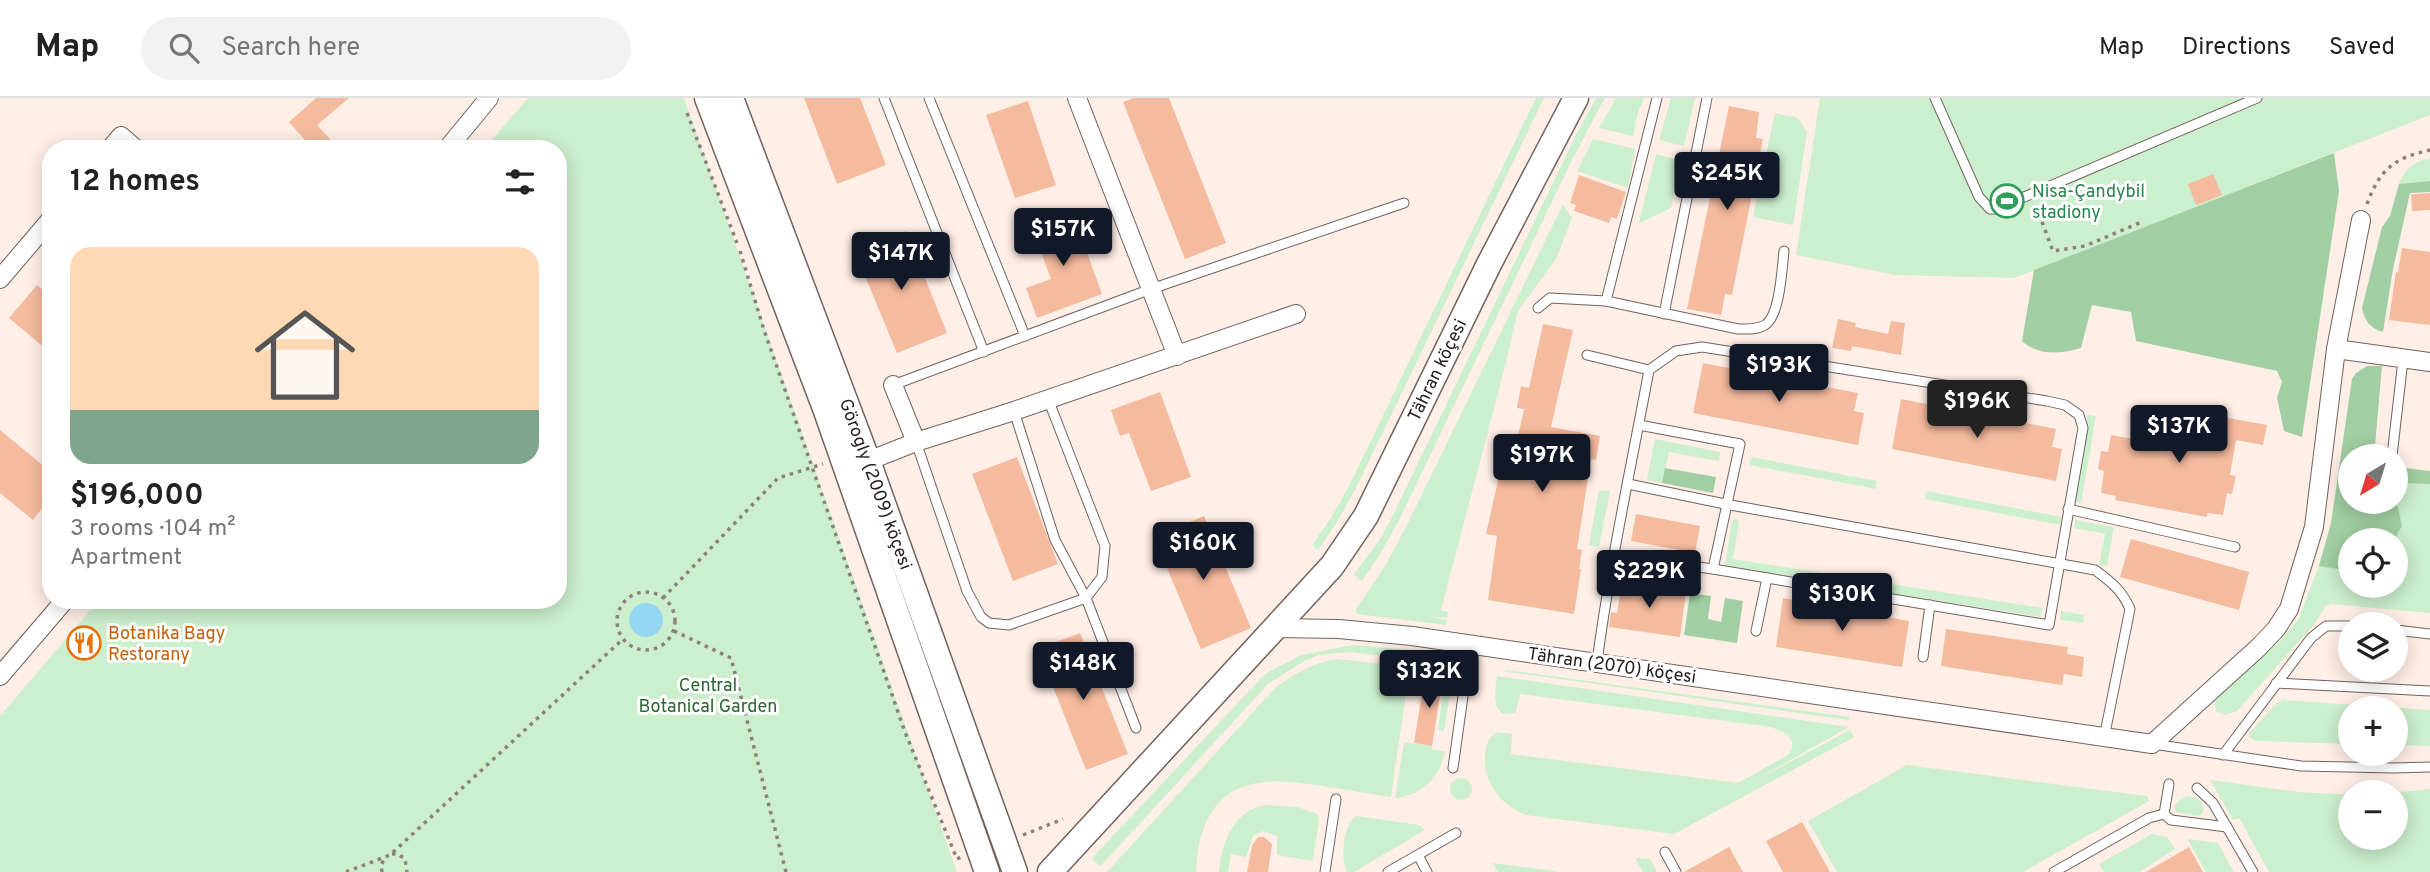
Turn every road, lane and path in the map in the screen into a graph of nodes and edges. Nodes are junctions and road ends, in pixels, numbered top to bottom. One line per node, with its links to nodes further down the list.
1 (489, 98): 12 (street)
2 (731, 98): 41 (main road, Görogly (2009) köçesi)
3 (884, 98): 28 (lane)
4 (929, 98): 26 (lane)
5 (1077, 98): 21 (street)
6 (1576, 98): 56 (main road, Tähran köçesi)
7 (1657, 98): 22 (lane)
8 (1707, 98): 25 (lane)
9 (1935, 98): 10 (lane)
10 (2257, 98)
11 (697, 104): 40 (main road, Görogly (2009) köçesi); 42 (path)
12 (454, 140)
13 (2430, 150): 16 (path)
14 (1404, 203): 21 (lane)
15 (2036, 205): 17 (path)
16 (2361, 220): 27 (street)
17 (2144, 221)
18 (42, 230): 20 (street)
19 (1784, 251): 25 (lane)
20 (0, 279)
21 (1151, 289): 26 (lane); 30 (street)
22 (1605, 301): 23 (lane); 25 (lane)
23 (1538, 308)
24 (1296, 314): 30 (street)
25 (1664, 314)
26 (1025, 336): 28 (lane)
27 (2336, 349): 31 (street); 70 (street)
28 (984, 352): 34 (lane)
29 (1587, 355): 33 (lane)
30 (1177, 356): 35 (street)
31 (2403, 360): 32 (street); 39 (lane)
32 (2430, 362)
33 (1649, 370): 37 (lane); 45 (lane)
34 (892, 384): 38 (street)
35 (1048, 399): 36 (street); 52 (lane)
36 (1014, 411): 38 (street); 52 (lane)
37 (1639, 425): 43 (lane); 44 (lane)
38 (916, 442): 41 (street); 52 (lane)
39 (2393, 444)
40 (842, 458): 42 (path); 85 (main road, Görogly (2009) köçesi)
41 (868, 461): 81 (main road, Görogly (2009) köçesi)
42 (812, 468): 51 (path); 85 (path)
43 (1628, 484): 44 (lane); 47 (lane)
44 (1726, 505): 48 (lane); 49 (lane)
45 (2068, 509): 46 (lane); 48 (lane)
46 (2235, 547)
47 (1615, 556): 49 (lane); 64 (lane)
48 (2059, 564): 53 (lane); 69 (lane)
49 (1713, 569): 50 (lane)
50 (1766, 578): 53 (lane); 58 (lane)
51 (663, 598): 57 (path); 61 (path)
52 (1086, 598): 68 (lane)
53 (1930, 605): 63 (lane)
54 (57, 609): 65 (street)
55 (2338, 626): 66 (lane)
56 (1278, 628): 62 (street, Tähran (2070) köçesi); 91 (main road)
57 (674, 631): 61 (path); 89 (path)
58 (1756, 631)
59 (2408, 631): 60 (lane)
60 (2430, 634)
61 (623, 639): 83 (path)
62 (1469, 646): 64 (street, Tähran (2070) köçesi); 73 (lane)
63 (1923, 657)
64 (1597, 662): 69 (street, Tähran (2070) köçesi)
65 (0, 676)
66 (2276, 683): 67 (lane); 71 (lane)
67 (2430, 691)
68 (1136, 728)
69 (2104, 738): 70 (street, Tähran (2070) köçesi)
70 (2152, 744): 71 (lane)
71 (2223, 755): 72 (lane)
72 (2430, 766)
73 (1453, 768)
74 (2169, 784): 77 (lane)
75 (2197, 788): 79 (lane)
76 (1336, 799): 92 (lane)
77 (2164, 814): 79 (lane); 96 (lane)
78 (1063, 819): 81 (path)
79 (2227, 827): 97 (lane)
80 (1456, 833): 84 (lane)
81 (1005, 842): 90 (main road, Görogly (2009) köçesi)
82 (1665, 852): 95 (lane)
83 (390, 855): 86 (path); 87 (path); 88 (path)
84 (1418, 855): 93 (lane); 94 (lane)
85 (983, 861)
86 (346, 872)
87 (382, 872)
88 (407, 872)
89 (786, 872)
90 (1015, 872)
91 (1050, 872)
92 (1325, 872)
93 (1388, 872)
94 (1427, 872)
95 (1676, 872)
96 (2054, 872)
97 (2253, 872)

